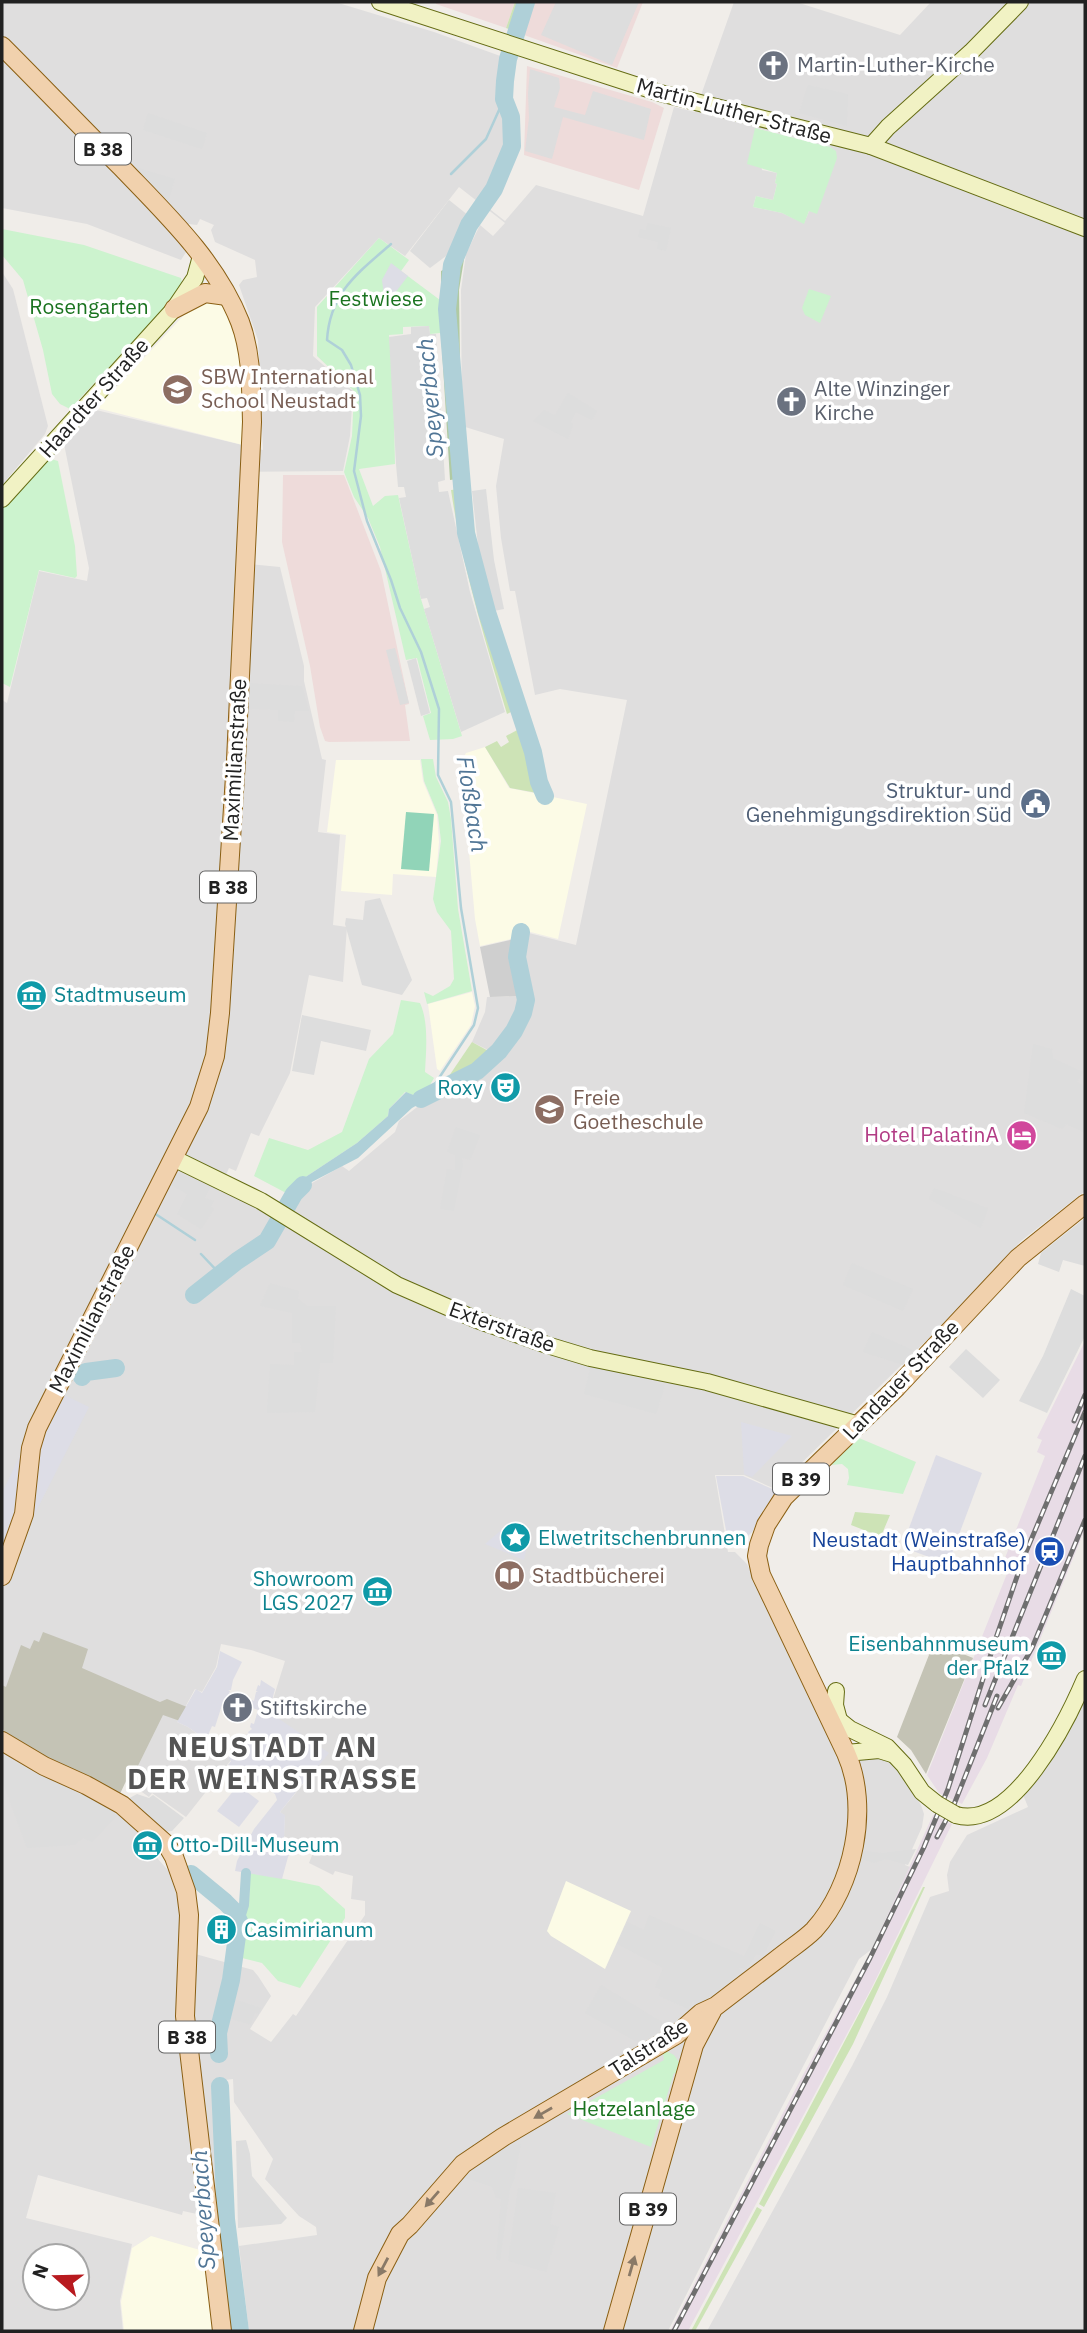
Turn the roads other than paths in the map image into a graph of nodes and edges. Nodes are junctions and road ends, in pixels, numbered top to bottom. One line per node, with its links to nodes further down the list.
1 (380, 2): 4 (street, Martin-Luther-Straße)
2 (1020, 2): 4 (street)
3 (2, 46): 6 (main road, B 38)
4 (871, 146): 5 (street, Martin-Luther-Straße)
5 (1085, 228)
6 (201, 256): 7 (main road, Maximilianstraße / B 38); 8 (street, Haardter Straße)
7 (227, 296): 8 (main road); 10 (main road, Maximilianstraße / B 38)
8 (174, 309): 9 (street, Haardter Straße)
9 (2, 499)
10 (173, 1158): 12 (street, Exterstraße); 13 (main road, Maximilianstraße / B 38)
11 (1085, 1204): 12 (main road, Landauer Straße / B 39)
12 (859, 1425): 16 (main road, Landauer Straße / B 39)
13 (2, 1576)
14 (1085, 1679): 20 (street, bridge)
15 (836, 1691): 16 (street)
16 (832, 1714): 17 (street); 19 (main road, Landauer Straße / B 39)
17 (863, 1736): 19 (street); 20 (street)
18 (2, 1741): 27 (main road, B 38)
19 (846, 1753): 20 (street); 21 (main road, Landauer Straße / B 39)
20 (897, 1757)
21 (851, 1851): 22 (main road, Talstraße / B 39)
22 (716, 2006): 23 (main road, Talstraße / B 39); 25 (main road, B 39)
23 (684, 2027): 24 (main road, Talstraße / B 39); 25 (main road)
24 (666, 2042): 26 (main road); 28 (main road, Talstraße / B 39, one-way to 28)
25 (694, 2045): 26 (main road, B 39)
26 (688, 2064): 29 (main road, B 39, one-way to 26)
27 (222, 2331)
28 (363, 2331)
29 (613, 2331)

